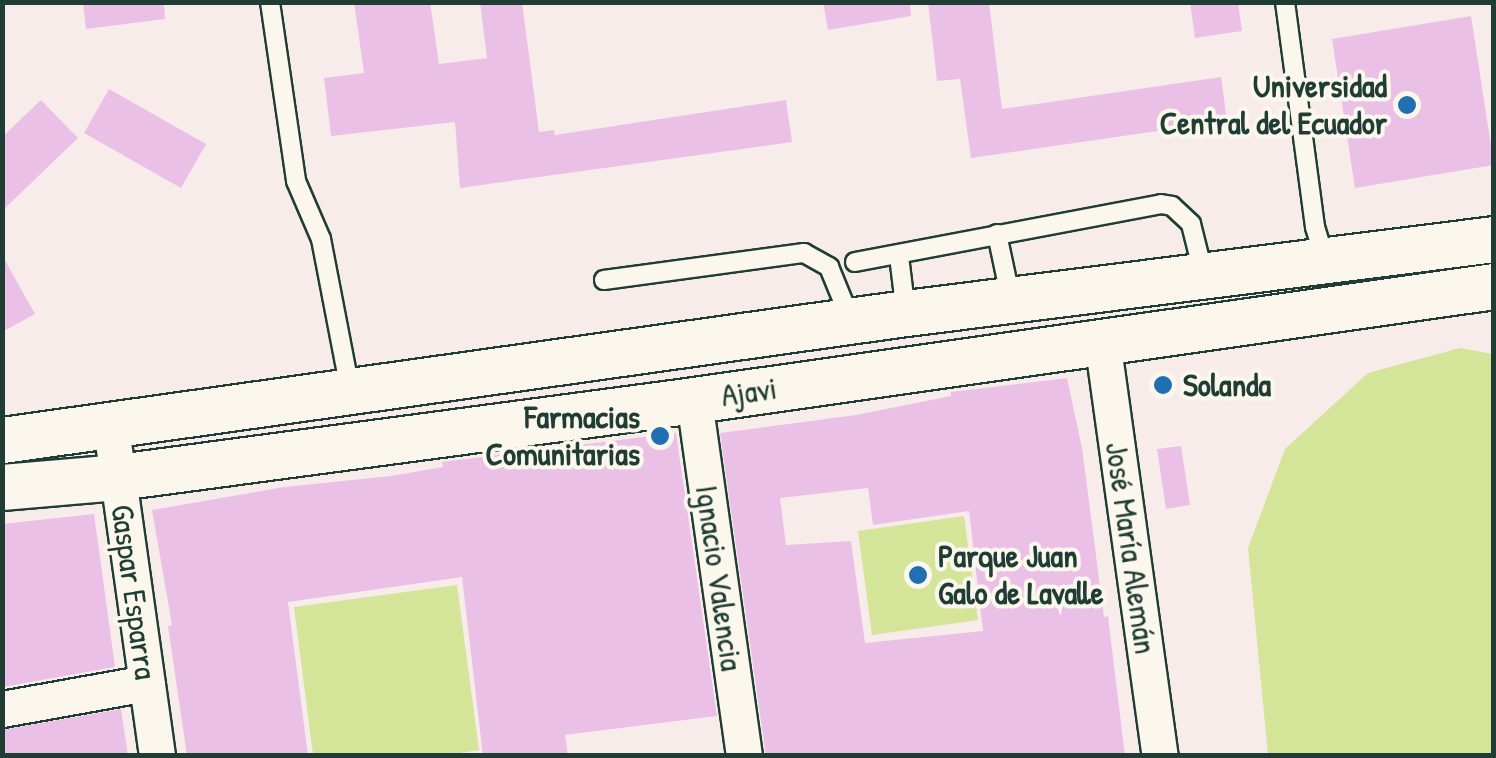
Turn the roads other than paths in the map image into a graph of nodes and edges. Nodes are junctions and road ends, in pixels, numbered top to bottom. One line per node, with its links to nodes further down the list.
1 (270, 2): 15 (lane)
2 (1285, 2): 6 (lane)
3 (998, 234): 5 (lane); 8 (lane); 11 (lane)
4 (1494, 239): 6 (street, Ajavi)
5 (899, 256): 7 (lane); 12 (lane)
6 (1325, 260): 8 (street, Ajavi)
7 (854, 262)
8 (1204, 276): 11 (street, Ajavi)
9 (604, 280): 13 (lane)
10 (1494, 286): 14 (street, Ajavi)
11 (1011, 300): 12 (street, Ajavi)
12 (906, 313): 13 (street, Ajavi)
13 (851, 321): 15 (street, Ajavi)
14 (1102, 340): 16 (street, Ajavi); 25 (street, José María Alemán)
15 (350, 391): 17 (street, Ajavi)
16 (694, 400): 19 (street, Ajavi); 24 (street, Ignacio Valencia)
17 (111, 428): 18 (street, Ajavi); 19 (street, Gaspar Esparra)
18 (2, 440)
19 (118, 477): 20 (street, Ajavi); 21 (street, Gaspar Esparra)
20 (2, 487)
21 (146, 683): 22 (street); 23 (street, Gaspar Esparra)
22 (2, 710)
23 (157, 756)
24 (744, 756)
25 (1160, 756)

